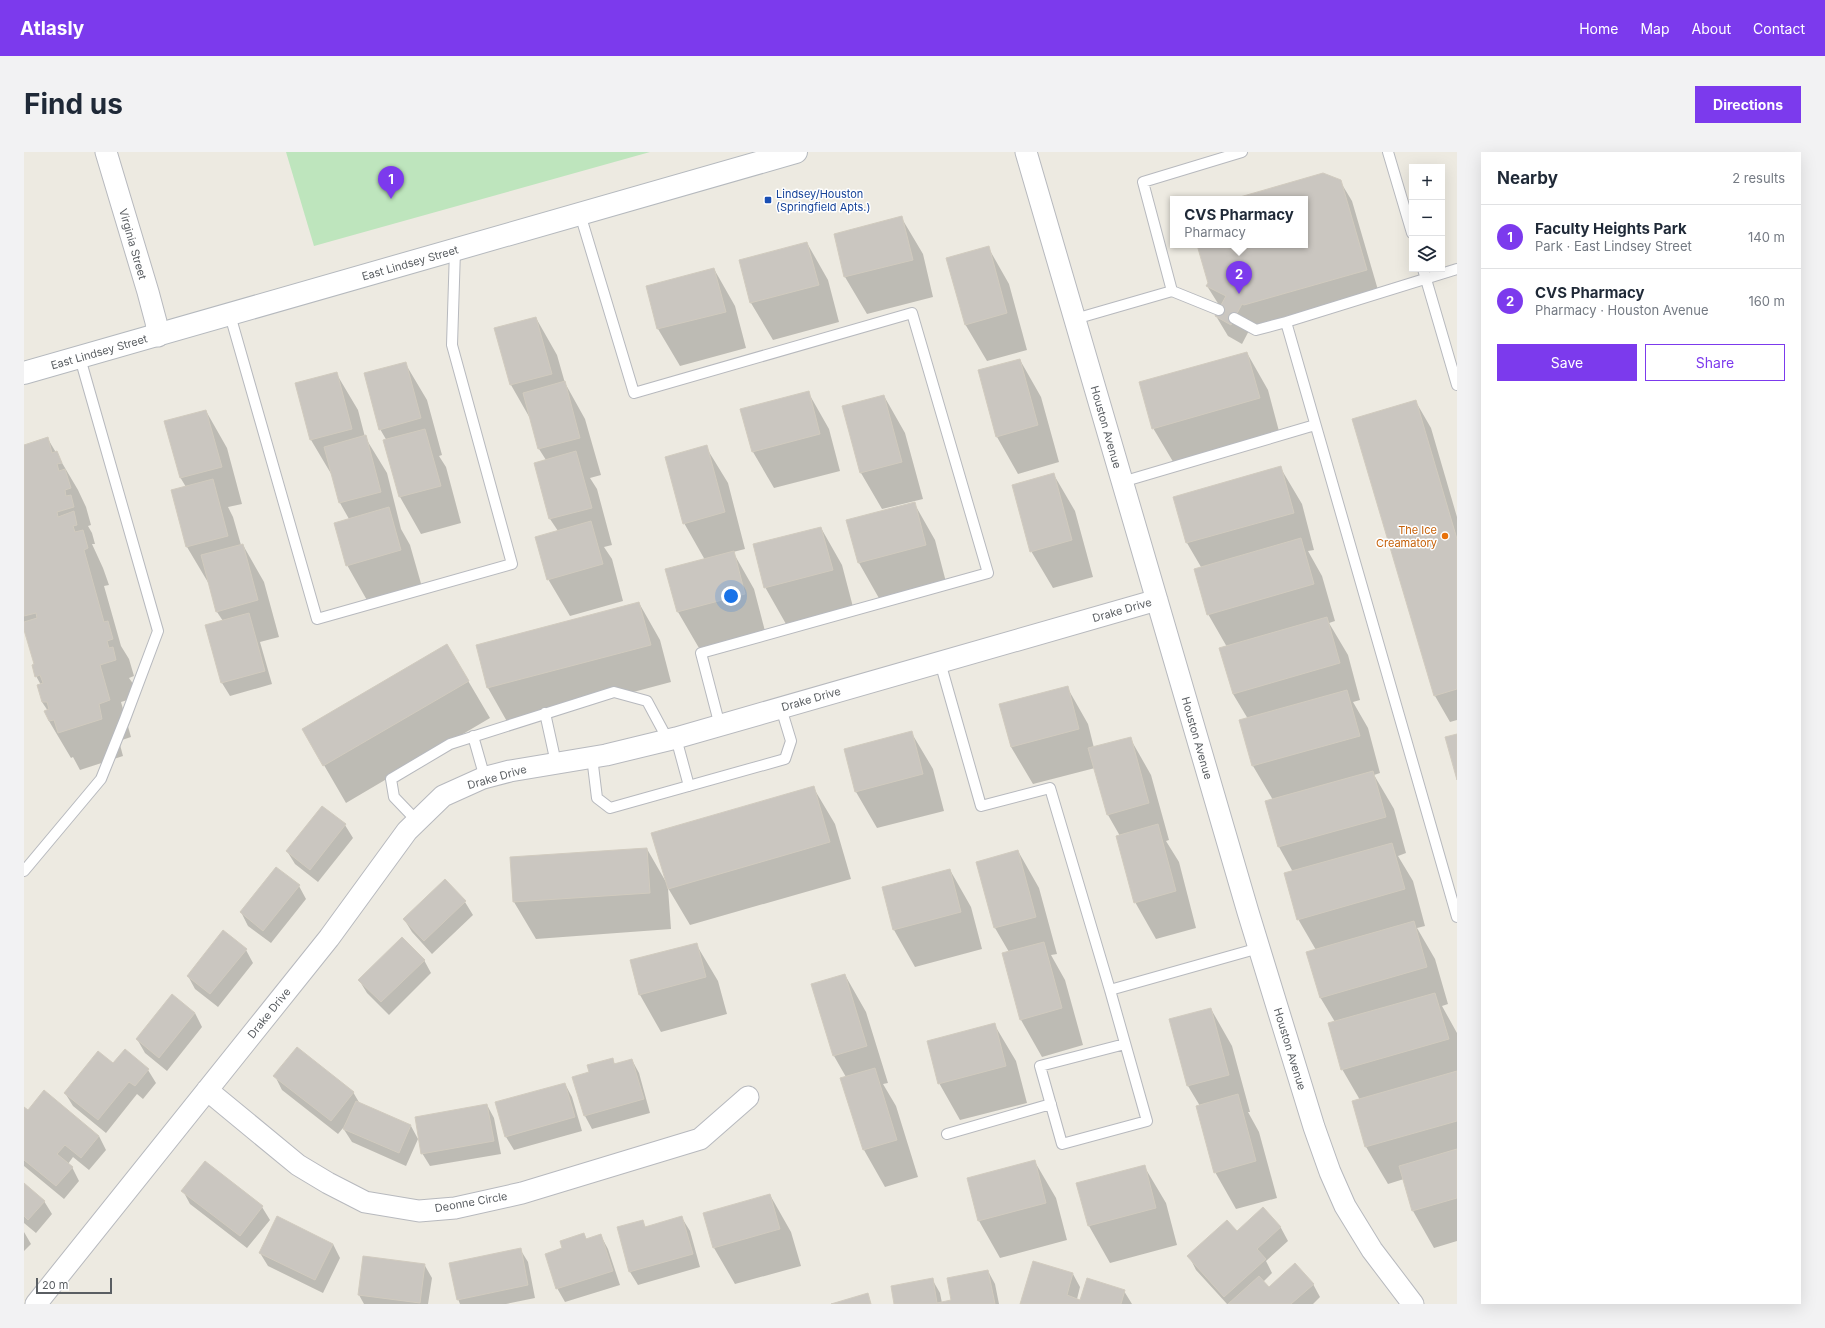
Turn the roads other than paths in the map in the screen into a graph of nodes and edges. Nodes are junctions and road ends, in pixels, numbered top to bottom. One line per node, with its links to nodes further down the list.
1 (106, 152): 17 (street, Virginia Street)
2 (796, 152): 6 (main road, East Lindsey Street)
3 (1026, 152): 15 (street, Houston Avenue)
4 (1242, 152): 11 (lane)
5 (1388, 152): 7 (lane)
6 (580, 214): 8 (main road, East Lindsey Street); 27 (lane)
7 (1409, 223)
8 (455, 250): 13 (main road, East Lindsey Street); 13 (lane)
9 (1457, 269): 10 (lane)
10 (1424, 274): 16 (lane); 20 (lane)
11 (1172, 290): 12 (lane); 15 (lane)
12 (1219, 310)
13 (230, 315): 17 (main road, East Lindsey Street)
14 (1234, 318): 16 (lane)
15 (1075, 319): 22 (street, Houston Avenue)
16 (1286, 322): 21 (lane)
17 (158, 336): 18 (main road, East Lindsey Street)
18 (80, 358): 19 (main road, East Lindsey Street); 35 (lane)
19 (24, 374)
20 (1457, 385)
21 (1316, 425): 22 (lane); 36 (lane)
22 (1122, 482): 23 (street, Houston Avenue)
23 (1157, 600): 24 (street, Drake Drive); 37 (street, Houston Avenue)
24 (940, 662): 25 (street, Drake Drive); 38 (lane)
25 (781, 708): 27 (street, Drake Drive); 33 (lane)
26 (545, 713): 28 (lane); 29 (lane); 31 (lane)
27 (720, 726): 29 (street, Drake Drive)
28 (474, 736): 32 (lane); 34 (lane)
29 (672, 739): 30 (street, Drake Drive); 33 (lane)
30 (592, 757): 31 (street, Drake Drive); 33 (lane)
31 (556, 763): 32 (street, Drake Drive)
32 (485, 778): 34 (street, Drake Drive)
33 (689, 786)
34 (417, 821): 40 (street, Drake Drive)
35 (24, 871)
36 (1457, 916)
37 (1259, 948): 38 (lane); 45 (street, Houston Avenue)
38 (1110, 990): 39 (lane)
39 (1125, 1044): 42 (lane); 42 (lane)
40 (207, 1090): 41 (street, Deonne Circle); 44 (street, Drake Drive)
41 (748, 1097)
42 (1051, 1104): 43 (lane)
43 (947, 1134)
44 (36, 1304)
45 (1413, 1304)

